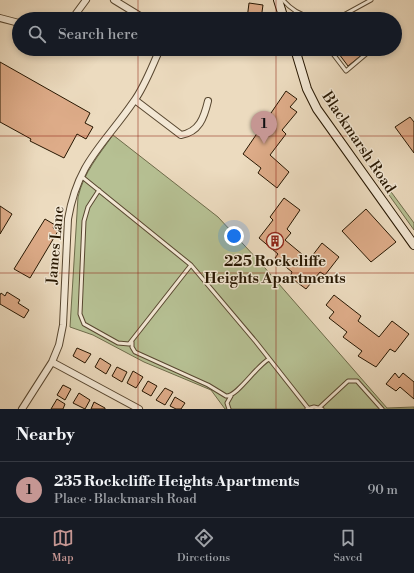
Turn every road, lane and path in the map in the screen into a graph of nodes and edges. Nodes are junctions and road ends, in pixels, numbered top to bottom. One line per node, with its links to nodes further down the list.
1 (86, 0): 6 (street)
2 (114, 0): 7 (street)
3 (278, 0): 8 (street)
4 (283, 0): 9 (lane)
5 (371, 0): 10 (lane)
6 (77, 12)
7 (134, 12)
8 (282, 12)
9 (296, 12)
10 (350, 12)
11 (0, 18): 12 (street)
12 (12, 21)
13 (157, 56): 17 (street, James Lane)
14 (297, 56): 21 (street, Blackmarsh Road)
15 (335, 56): 16 (lane)
16 (364, 56)
17 (135, 100): 18 (street); 19 (street, James Lane)
18 (208, 101)
19 (80, 176): 20 (lane); 25 (street, James Lane)
20 (98, 190): 22 (lane); 23 (lane)
21 (414, 245)
22 (191, 264): 23 (lane); 24 (lane)
23 (132, 342): 26 (lane)
24 (269, 359): 26 (lane); 27 (lane)
25 (52, 362): 29 (street, James Lane); 30 (street)
26 (232, 395): 31 (lane)
27 (307, 408): 28 (lane)
28 (321, 408): 32 (lane)
29 (22, 409)
30 (139, 409)
31 (229, 409)
32 (382, 409)

